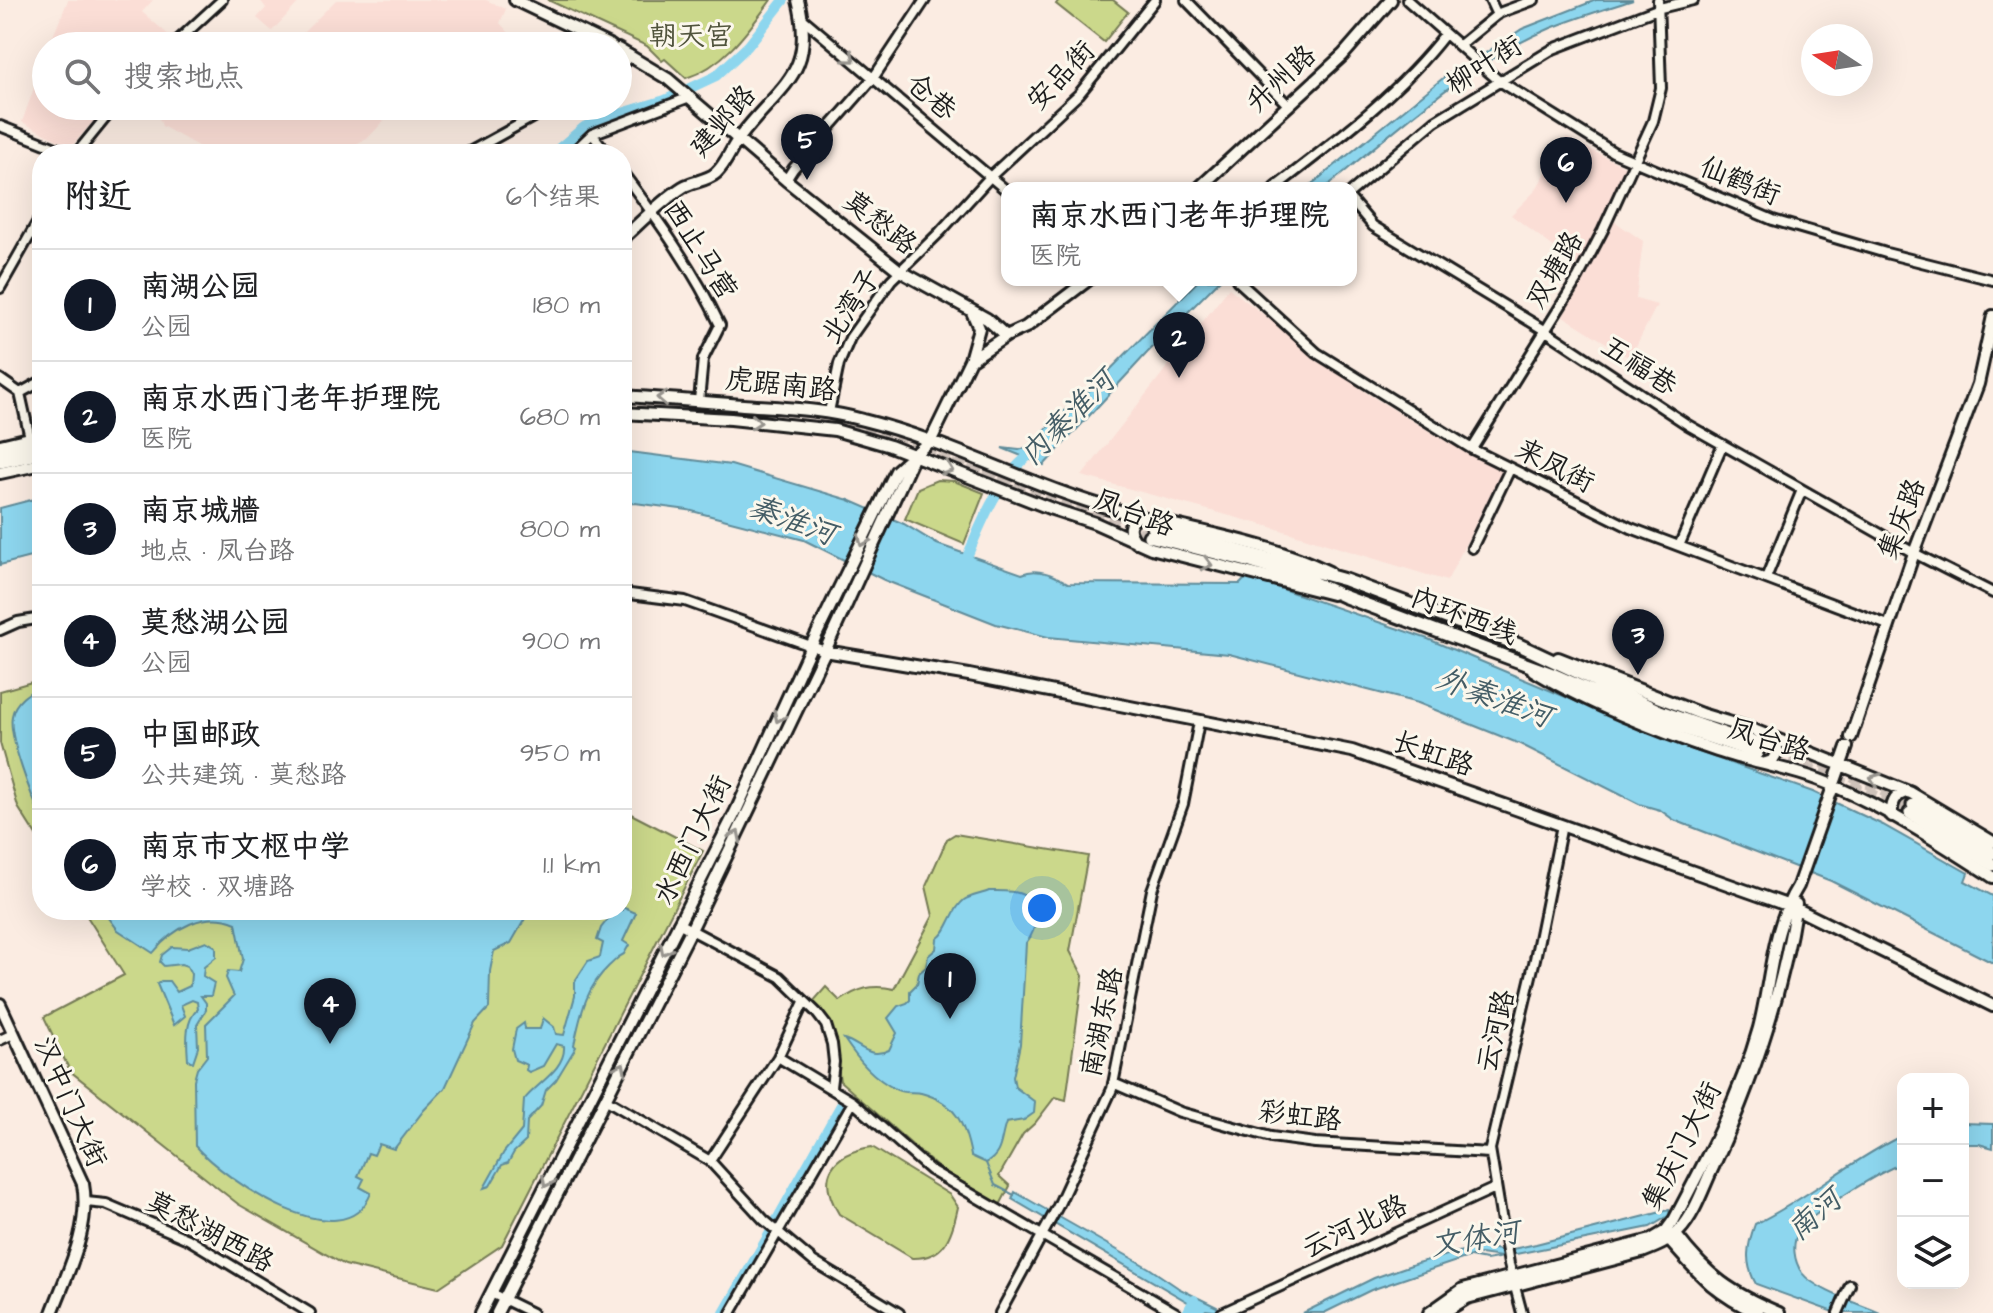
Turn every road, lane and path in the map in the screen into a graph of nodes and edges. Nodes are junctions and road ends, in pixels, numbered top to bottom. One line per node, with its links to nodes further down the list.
1 (222, 0): 15 (street)
2 (515, 0): 16 (main road)
3 (798, 0): 14 (main road, 建邺路)
4 (925, 0): 20 (street)
5 (1155, 0): 37 (street, 安品街)
6 (1186, 0): 23 (street)
7 (1391, 0): 23 (main road, 升州路)
8 (1407, 0): 17 (street)
9 (1490, 0): 13 (street)
10 (1534, 0): 13 (street)
11 (1693, 0): 12 (street, 柳叶街)
12 (1659, 5): 21 (street, 柳叶街); 36 (street, 双塘路)
13 (1497, 15): 18 (street)
14 (802, 18): 20 (street, 仓巷, one-way to 20); 30 (main road, 建邺路)
15 (187, 32)
16 (582, 32)
17 (1445, 34): 18 (street); 40 (street)
18 (1463, 49): 21 (street, 仙鹤街)
19 (632, 56): 22 (main road, 莫愁路)
20 (874, 77): 37 (street, 仓巷); 38 (street)
21 (1494, 77): 36 (street, 仙鹤街); 43 (street, 柳叶街)
22 (690, 97): 24 (street); 30 (main road, 莫愁路)
23 (1289, 106): 39 (main road, 升州路)
24 (632, 119)
25 (103, 120): 32 (street)
26 (528, 120): 33 (street)
27 (629, 120): 29 (street)
28 (0, 126): 31 (street)
29 (592, 134): 34 (street); 35 (street)
30 (738, 139): 38 (main road, 莫愁路); 45 (main road, 建邺路)
31 (48, 144)
32 (83, 144)
33 (484, 144)
34 (582, 144)
35 (600, 144)
36 (1634, 161): 49 (street, 仙鹤街); 55 (street, 双塘路)
37 (991, 176): 42 (street, 仓巷); 48 (street, 安品街)
38 (786, 180): 48 (main road, 莫愁路)
39 (1206, 182)
40 (1281, 182)
41 (632, 185): 45 (street, 西止马营)
42 (1001, 185)
43 (1357, 187)
44 (1357, 207): 55 (street, 五福巷)
45 (652, 212): 46 (main road, 建邺路); 62 (street, 西止马营)
46 (632, 230)
47 (32, 232): 52 (street)
48 (900, 271): 53 (main road, 莫愁路); 63 (street, 北湾子)
49 (1993, 280)
50 (1080, 286): 56 (main road)
51 (1245, 286): 72 (street, 来凤街)
52 (0, 288)
53 (971, 311): 56 (main road, 莫愁路); 57 (main road)
54 (1993, 316): 86 (main road, 集庆路)
55 (1546, 331): 71 (street, 五福巷); 72 (street, 双塘路)
56 (1006, 336): 57 (main road)
57 (970, 360): 67 (main road)
58 (0, 379): 60 (street)
59 (32, 386): 60 (street)
60 (20, 393): 66 (street)
61 (632, 397): 62 (main road, 虎踞南路, one-way to 61)
62 (699, 401): 63 (main road, 虎踞南路)
63 (829, 412): 65 (main road, 虎踞南路)
64 (632, 414): 68 (main road, 虎踞南路, one-way to 68)
65 (881, 424): 67 (main road, 虎踞南路); 68 (main road)
66 (30, 438): 69 (main road)
67 (931, 440): 75 (main road); 82 (main road, 凤台路)
68 (876, 442): 75 (main road, 虎踞南路)
69 (0, 445)
70 (32, 446): 73 (highway)
71 (1722, 446): 81 (street, 五福巷); 84 (street)
72 (1472, 449): 78 (street, 来凤街)
73 (0, 453)
74 (32, 455): 76 (highway)
75 (914, 456): 80 (main road); 83 (main road, 凤台路, one-way to 83)
76 (0, 462)
77 (32, 466): 79 (main road)
78 (1510, 469): 84 (street, 来凤街); 85 (street)
79 (0, 473)
80 (902, 473): 96 (main road, 水西门大街, one-way to 96); 97 (main road, 水西门大街)
81 (1802, 490): 86 (street, 五福巷); 87 (street)
82 (1140, 516): 83 (main road); 88 (main road, 凤台路)
83 (1136, 542): 91 (main road, 凤台路, one-way to 91)
84 (1679, 546): 87 (street, 来凤街)
85 (1472, 548)
86 (1914, 553): 89 (street, 五福巷); 93 (main road, 集庆路)
87 (1766, 578): 93 (street, 来凤街)
88 (1345, 580): 91 (highway, 内环西线); 95 (highway, 内环西线)
89 (1993, 593)
90 (632, 594): 96 (street)
91 (1343, 596): 98 (highway, 内环西线)
92 (32, 620): 94 (street)
93 (1888, 625): 102 (main road, 集庆路)
94 (0, 630)
95 (1519, 645): 98 (highway, 内环西线); 100 (main road, 凤台路)
96 (811, 646): 97 (street); 112 (main road, 水西门大街, one-way to 112)
97 (825, 651): 99 (main road, 长虹路); 113 (main road, 水西门大街, one-way to 97)
98 (1525, 664): 101 (main road, 凤台路)
99 (1199, 722): 106 (main road, 长虹路); 120 (street, 南湖东路)
100 (1772, 737): 101 (main road); 102 (main road, 凤台路)
101 (1766, 763): 103 (main road, 凤台路)
102 (1840, 764): 103 (main road, 集庆门大街); 104 (main road, 凤台路, one-way to 102)
103 (1832, 791): 105 (main road, 凤台路); 111 (main road, 集庆门大街)
104 (1907, 792): 105 (main road); 107 (main road, 凤台路)
105 (1892, 816): 110 (main road, 凤台路)
106 (1562, 825): 111 (main road, 长虹路); 124 (street, 云河路)
107 (1993, 842)
108 (1993, 853): 109 (highway)
109 (1993, 865)
110 (1993, 877)
111 (1791, 906): 116 (main road, 长虹路); 130 (main road, 集庆门大街); 131 (main road, 集庆门大街)
112 (678, 923): 113 (street); 133 (main road, 水西门大街, one-way to 133)
113 (691, 930): 114 (street); 122 (main road, 水西门大街, one-way to 113)
114 (804, 1002): 119 (street); 121 (street)
115 (0, 1004): 117 (main road, 汉中门大街)
116 (1993, 1006)
117 (13, 1034): 118 (street); 127 (main road, 汉中门大街)
118 (0, 1040)
119 (778, 1057): 121 (street); 125 (street)
120 (1113, 1083): 124 (street, 彩虹路); 129 (street, 南湖东路)
121 (831, 1087): 123 (street)
122 (605, 1099): 125 (street); 134 (main road, 水西门大街)
123 (853, 1102): 128 (street); 129 (street)
124 (1490, 1153): 126 (street, 云河路)
125 (710, 1161): 128 (street)
126 (1495, 1188): 131 (street, 云河路); 144 (street, 云河北路)
127 (86, 1202): 135 (main road, 汉中门大街); 136 (street, 莫愁湖西路)
128 (778, 1231): 140 (street); 141 (street)
129 (1042, 1235): 142 (street, 南湖东路); 143 (street)
130 (1673, 1237): 131 (main road, 集庆门大街); 148 (main road); 149 (main road)
131 (1512, 1283): 145 (main road, 集庆门大街); 146 (main road, 集庆门大街); 147 (street, 云河路)
132 (1850, 1285): 150 (street)
133 (491, 1293): 134 (street); 137 (main road, 水西门大街)
134 (505, 1300): 138 (main road, 水西门大街); 139 (street)
135 (52, 1313)
136 (310, 1313)
137 (481, 1313)
138 (497, 1313)
139 (532, 1313)
140 (731, 1313)
141 (899, 1313)
142 (1000, 1313)
143 (1176, 1313)
144 (1222, 1313)
145 (1429, 1313)
146 (1443, 1313)
147 (1522, 1313)
148 (1758, 1313)
149 (1779, 1313)
150 (1838, 1313)

